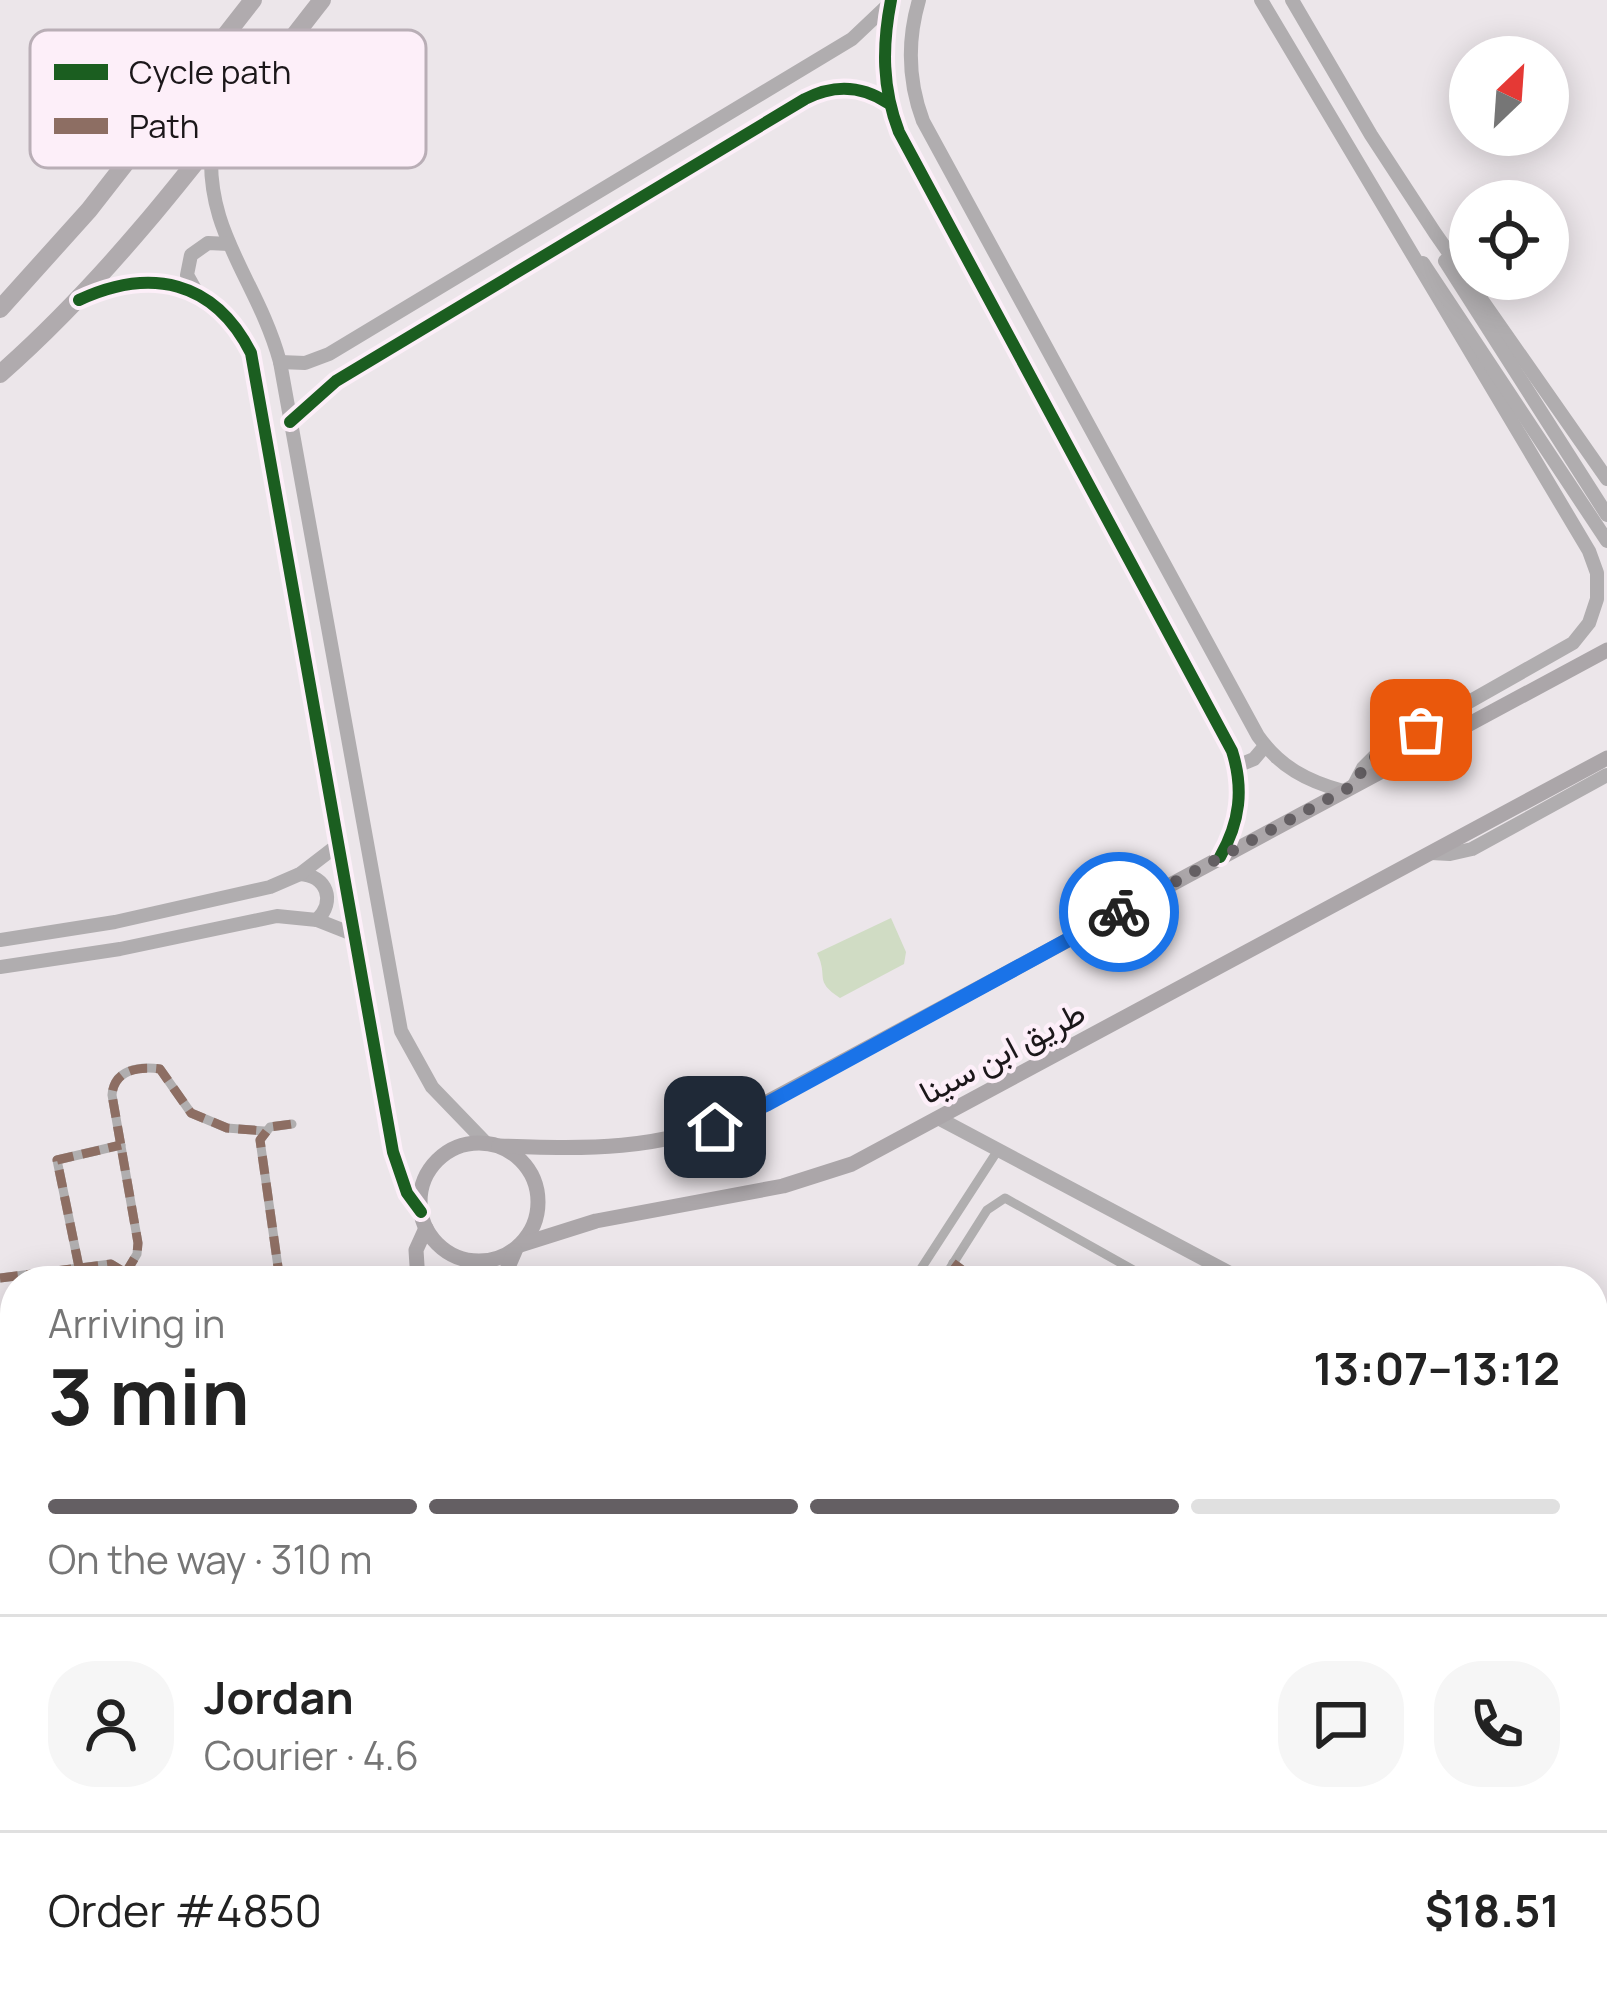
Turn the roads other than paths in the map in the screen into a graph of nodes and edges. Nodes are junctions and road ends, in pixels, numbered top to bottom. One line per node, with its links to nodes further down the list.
1 (253, 0): 7 (highway)
2 (322, 0): 8 (highway)
3 (919, 0): 31 (street)
4 (1261, 0): 16 (street)
5 (1292, 0): 15 (street)
6 (891, 1): 9 (street); 11 (street)
7 (230, 30)
8 (298, 30)
9 (807, 65): 10 (street); 21 (street)
10 (816, 93): 11 (street); 24 (street)
11 (888, 104): 33 (street)
12 (122, 168): 20 (highway)
13 (189, 168): 19 (highway)
14 (212, 168): 17 (street)
15 (1435, 233): 26 (street); 27 (street)
16 (1402, 243): 28 (street); 29 (street)
17 (229, 244): 18 (street); 22 (street)
18 (197, 293): 19 (street); 36 (street)
19 (79, 300): 23 (highway)
20 (0, 309)
21 (328, 354): 22 (street); 24 (street)
22 (280, 362): 25 (street)
23 (0, 374)
24 (335, 382): 25 (street)
25 (290, 422): 47 (street)
26 (1607, 479)
27 (1607, 514)
28 (1607, 541)
29 (1602, 577): 35 (street)
30 (1607, 650): 35 (main road, طريق ابن سينا)
31 (1265, 746): 33 (street); 35 (street)
32 (1607, 758): 37 (main road, طريق ابن سينا)
33 (1237, 766): 38 (street)
34 (1607, 775): 37 (street)
35 (1349, 788): 38 (main road, طريق ابن سينا)
36 (338, 844): 39 (street); 41 (street)
37 (1431, 853): 44 (main road, طريق ابن سينا)
38 (1220, 856): 47 (main road, طريق ابن سينا)
39 (300, 874): 40 (street); 42 (street)
40 (317, 920): 41 (street); 43 (street)
41 (355, 934): 50 (street)
42 (0, 940)
43 (0, 967)
44 (940, 1119): 49 (street); 51 (main road, طريق ابن سينا)
45 (292, 1124): 46 (street)
46 (264, 1131): 48 (street); 57 (street)
47 (492, 1144): 50 (main road); 51 (main road)
48 (121, 1145): 54 (street); 56 (street)
49 (998, 1150): 60 (street); 64 (street)
50 (423, 1220): 51 (main road); 58 (main road)
51 (518, 1248): 59 (main road)
52 (953, 1263): 61 (street); 62 (street); 63 (street)
53 (111, 1264): 55 (street)
54 (79, 1266)
55 (90, 1266)
56 (132, 1266)
57 (278, 1266)
58 (417, 1266)
59 (509, 1266)
60 (923, 1266)
61 (951, 1266)
62 (957, 1266)
63 (1126, 1266)
64 (1217, 1266)

